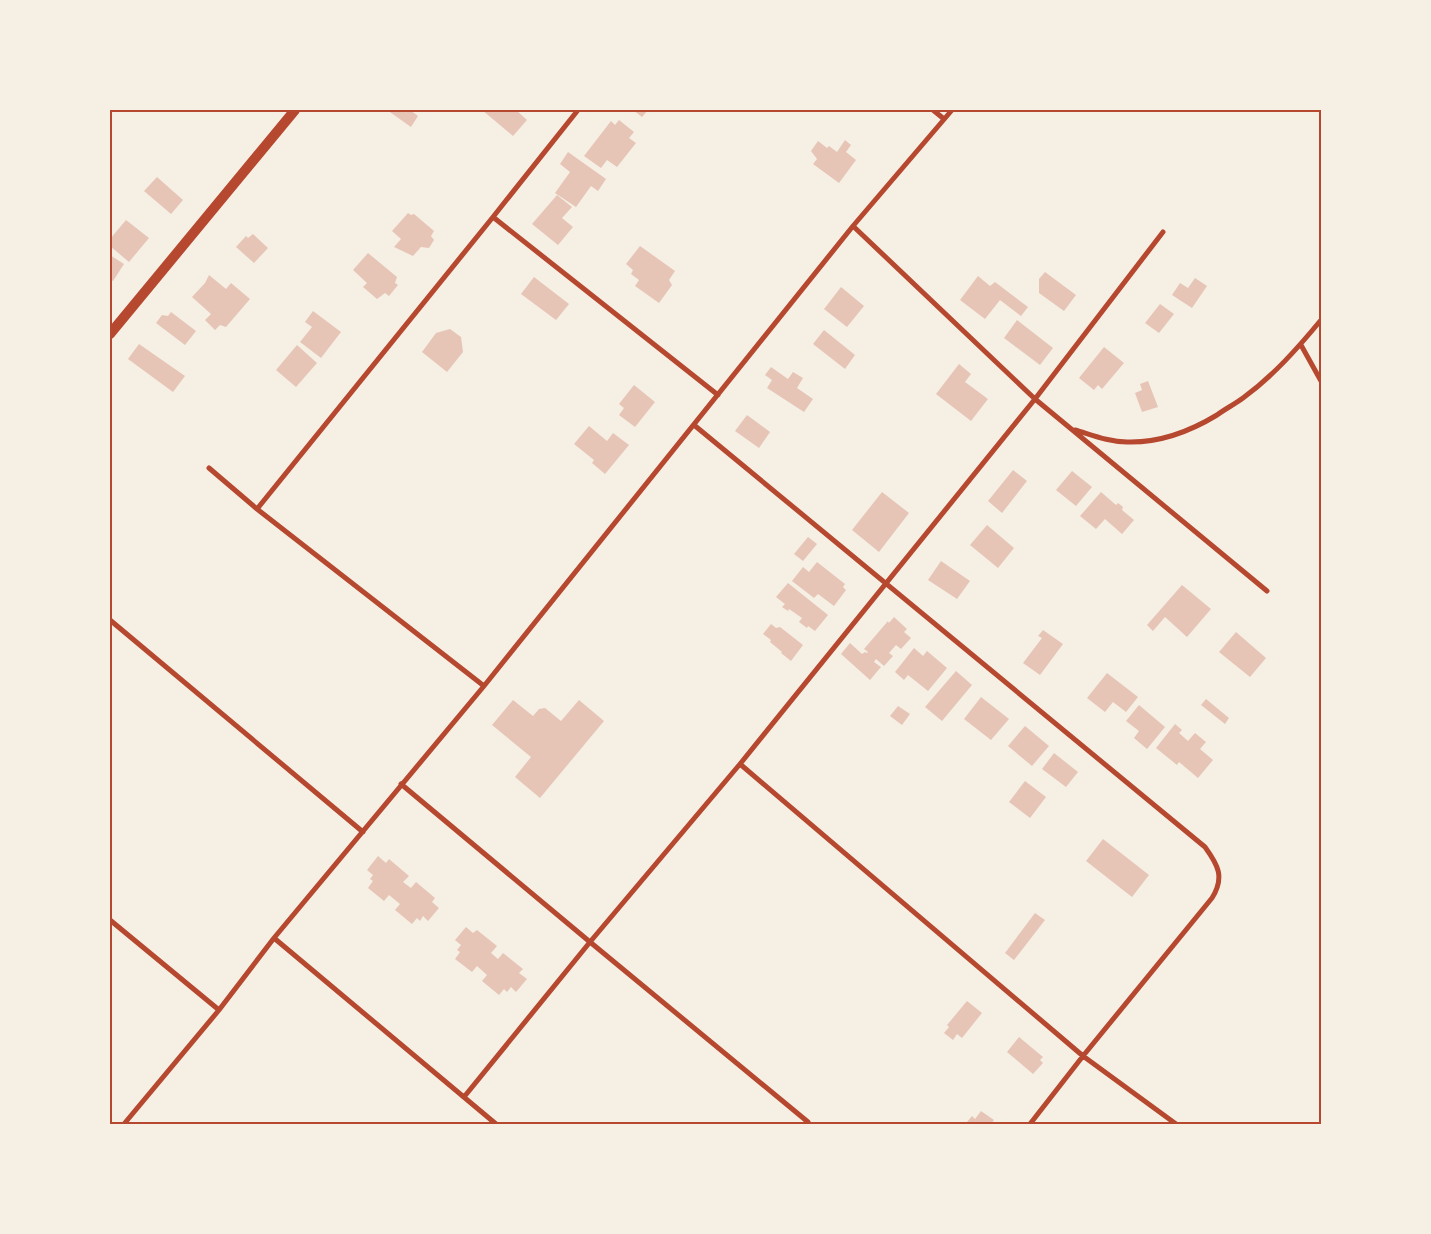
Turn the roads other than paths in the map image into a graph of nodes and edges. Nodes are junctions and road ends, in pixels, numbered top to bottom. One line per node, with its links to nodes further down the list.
1 (295, 110): 10 (main road)
2 (578, 110): 6 (street)
3 (933, 110): 5 (street)
4 (952, 110): 5 (street)
5 (944, 119): 7 (street)
6 (493, 217): 13 (street); 18 (street)
7 (853, 226): 13 (street); 14 (street)
8 (1163, 232): 14 (street)
9 (1321, 320): 11 (street)
10 (110, 334)
11 (1301, 345): 12 (street); 16 (street)
12 (1321, 380)
13 (718, 395): 15 (street)
14 (1035, 399): 16 (street); 19 (street)
15 (694, 425): 19 (street); 22 (street)
16 (1072, 429): 20 (street)
17 (209, 468): 18 (street)
18 (258, 509): 22 (street)
19 (885, 584): 23 (street); 30 (street)
20 (1267, 591)
21 (110, 620): 25 (street)
22 (484, 686): 24 (street)
23 (740, 764): 28 (street); 30 (street)
24 (401, 784): 25 (street); 28 (street)
25 (362, 832): 27 (street)
26 (110, 920): 29 (street)
27 (274, 938): 29 (street); 31 (street)
28 (590, 942): 31 (street); 32 (street)
29 (219, 1010): 33 (street)
30 (1083, 1056): 35 (street); 36 (street)
31 (464, 1097): 34 (street)
32 (807, 1123)
33 (124, 1124)
34 (496, 1124)
35 (1030, 1124)
36 (1176, 1124)

